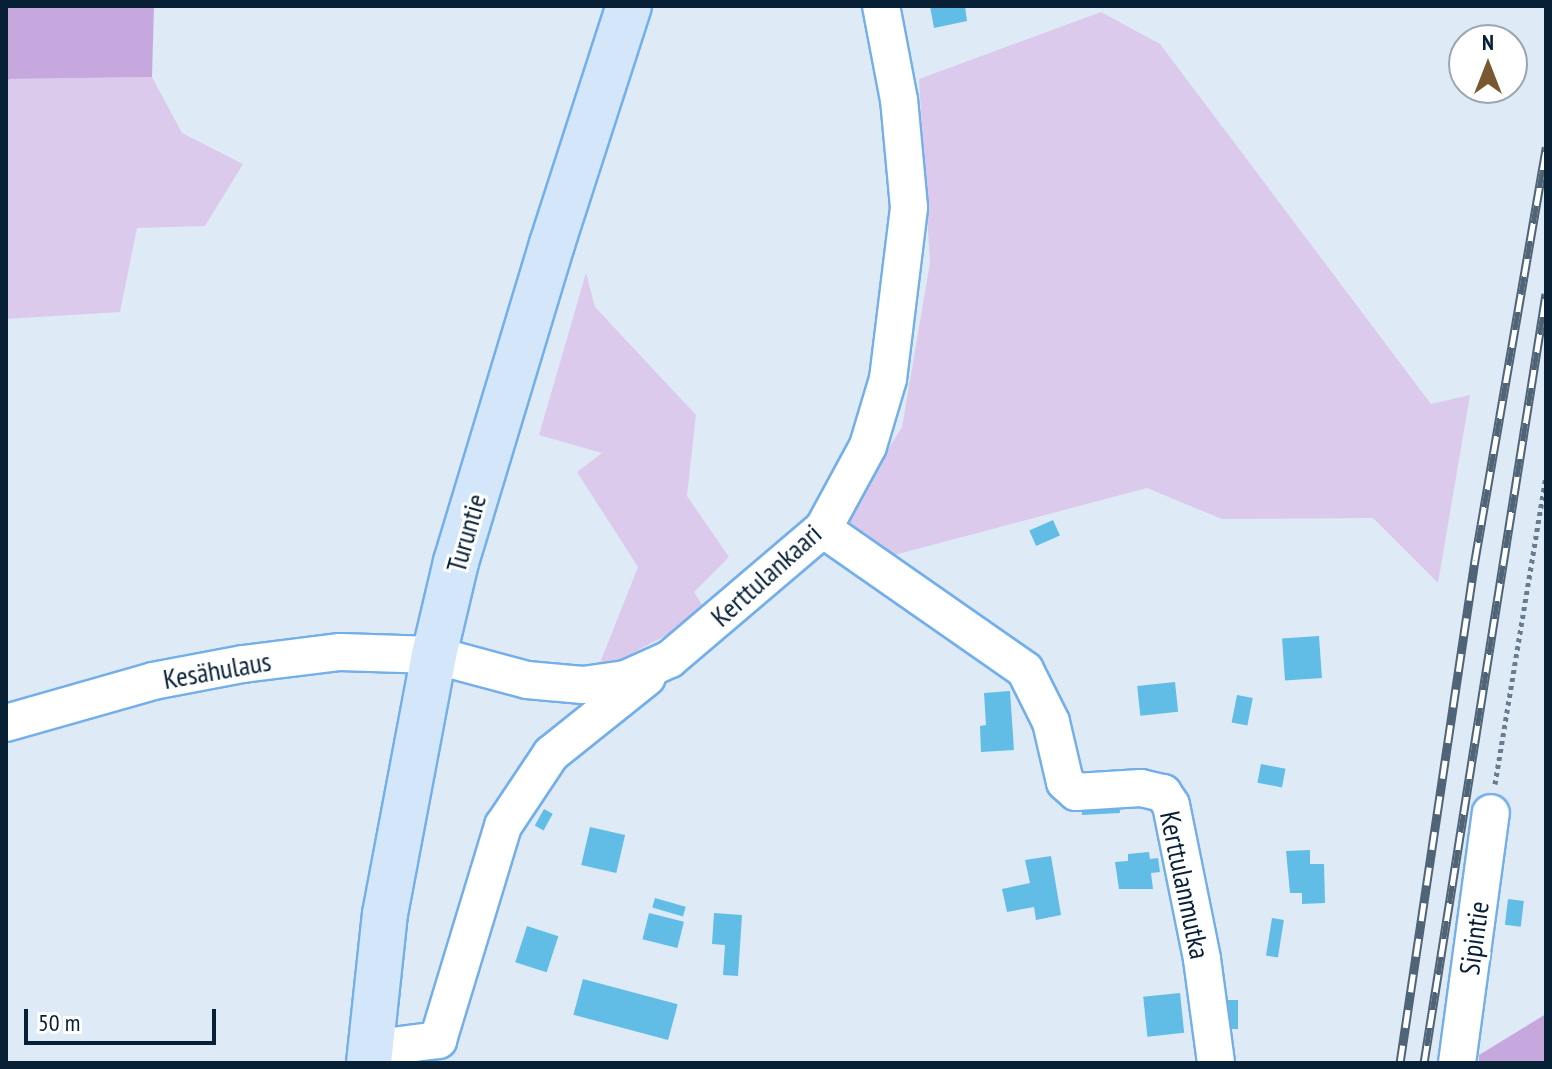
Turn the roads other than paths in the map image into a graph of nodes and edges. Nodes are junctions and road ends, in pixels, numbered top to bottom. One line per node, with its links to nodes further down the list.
1 (881, 6): 3 (street, Kerttulankaari)
2 (629, 10): 4 (main road, Turuntie)
3 (823, 529): 5 (street, Kerttulankaari); 9 (street, Kerttulanmutka)
4 (434, 655): 5 (street, Kerttulankaari); 6 (street, Kesähulaus); 8 (main road, Turuntie)
5 (670, 659): 8 (street)
6 (6, 723)
7 (1491, 813): 10 (street, Sipintie)
8 (369, 1056)
9 (1216, 1063)
10 (1457, 1063)

